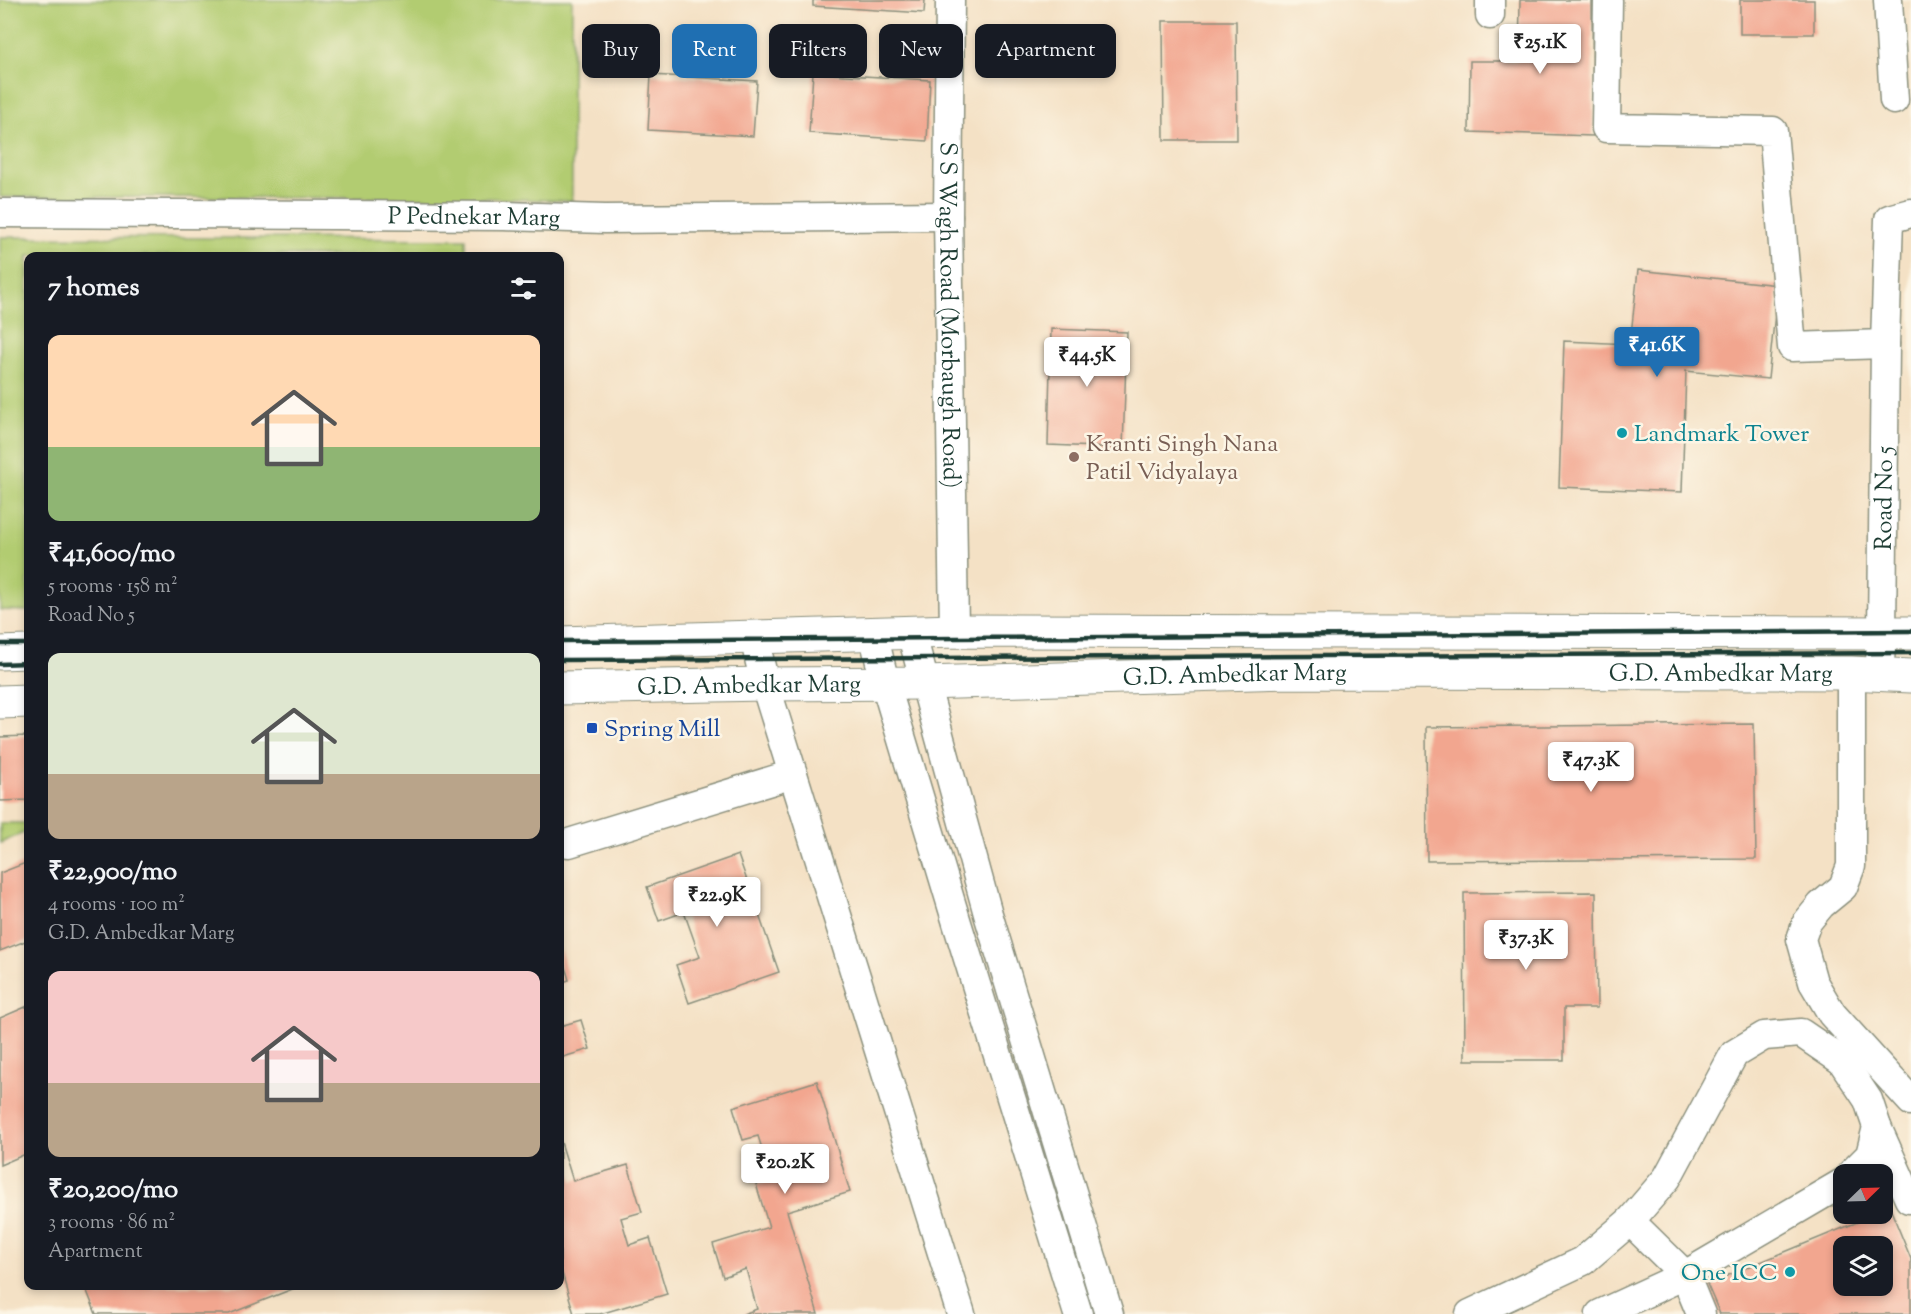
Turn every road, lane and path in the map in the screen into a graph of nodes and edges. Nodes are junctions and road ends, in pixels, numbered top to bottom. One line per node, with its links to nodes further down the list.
1 (950, 0): 6 (street, S S Wagh Road (Morbaugh Road))
2 (1608, 0): 8 (street)
3 (1888, 0): 4 (street)
4 (1894, 100)
5 (0, 213): 6 (street, P Pednekar Marg)
6 (948, 216): 9 (street, S S Wagh Road (Morbaugh Road))
7 (1900, 216): 8 (street, Road No 5)
8 (1885, 344): 13 (street, Road No 5)
9 (954, 631): 10 (main road, G.D. Ambedkar Marg); 11 (main road, G.D. Ambedkar Marg)
10 (911, 632): 12 (main road, G.D. Ambedkar Marg); 22 (street)
11 (1287, 632): 13 (main road, G.D. Ambedkar Marg); 18 (main road)
12 (873, 633): 14 (main road, G.D. Ambedkar Marg); 21 (street)
13 (1896, 633): 19 (street, Road No 5)
14 (754, 637): 15 (main road, G.D. Ambedkar Marg); 23 (street)
15 (564, 644)
16 (24, 652): 17 (main road)
17 (0, 653)
18 (1289, 672): 19 (main road, G.D. Ambedkar Marg); 22 (main road, G.D. Ambedkar Marg)
19 (1865, 674): 20 (main road, G.D. Ambedkar Marg); 29 (street, Road No 5)
20 (1911, 676)
21 (885, 683): 22 (main road, G.D. Ambedkar Marg); 23 (main road, G.D. Ambedkar Marg); 40 (street)
22 (924, 683): 41 (street)
23 (765, 684): 24 (main road, G.D. Ambedkar Marg); 27 (street)
24 (564, 688)
25 (24, 701): 26 (main road)
26 (0, 702)
27 (793, 774): 28 (street); 39 (street)
28 (569, 843)
29 (1911, 1101)
30 (1877, 1127): 31 (street); 32 (street); 36 (street)
31 (1868, 1164)
32 (1889, 1164)
33 (1893, 1176): 35 (street)
34 (1833, 1188): 37 (street)
35 (1893, 1194)
36 (1630, 1221): 37 (street); 38 (street)
37 (1685, 1275): 43 (street); 44 (street)
38 (1510, 1306): 42 (street)
39 (961, 1314)
40 (1078, 1314)
41 (1109, 1314)
42 (1470, 1314)
43 (1600, 1314)
44 (1701, 1314)

